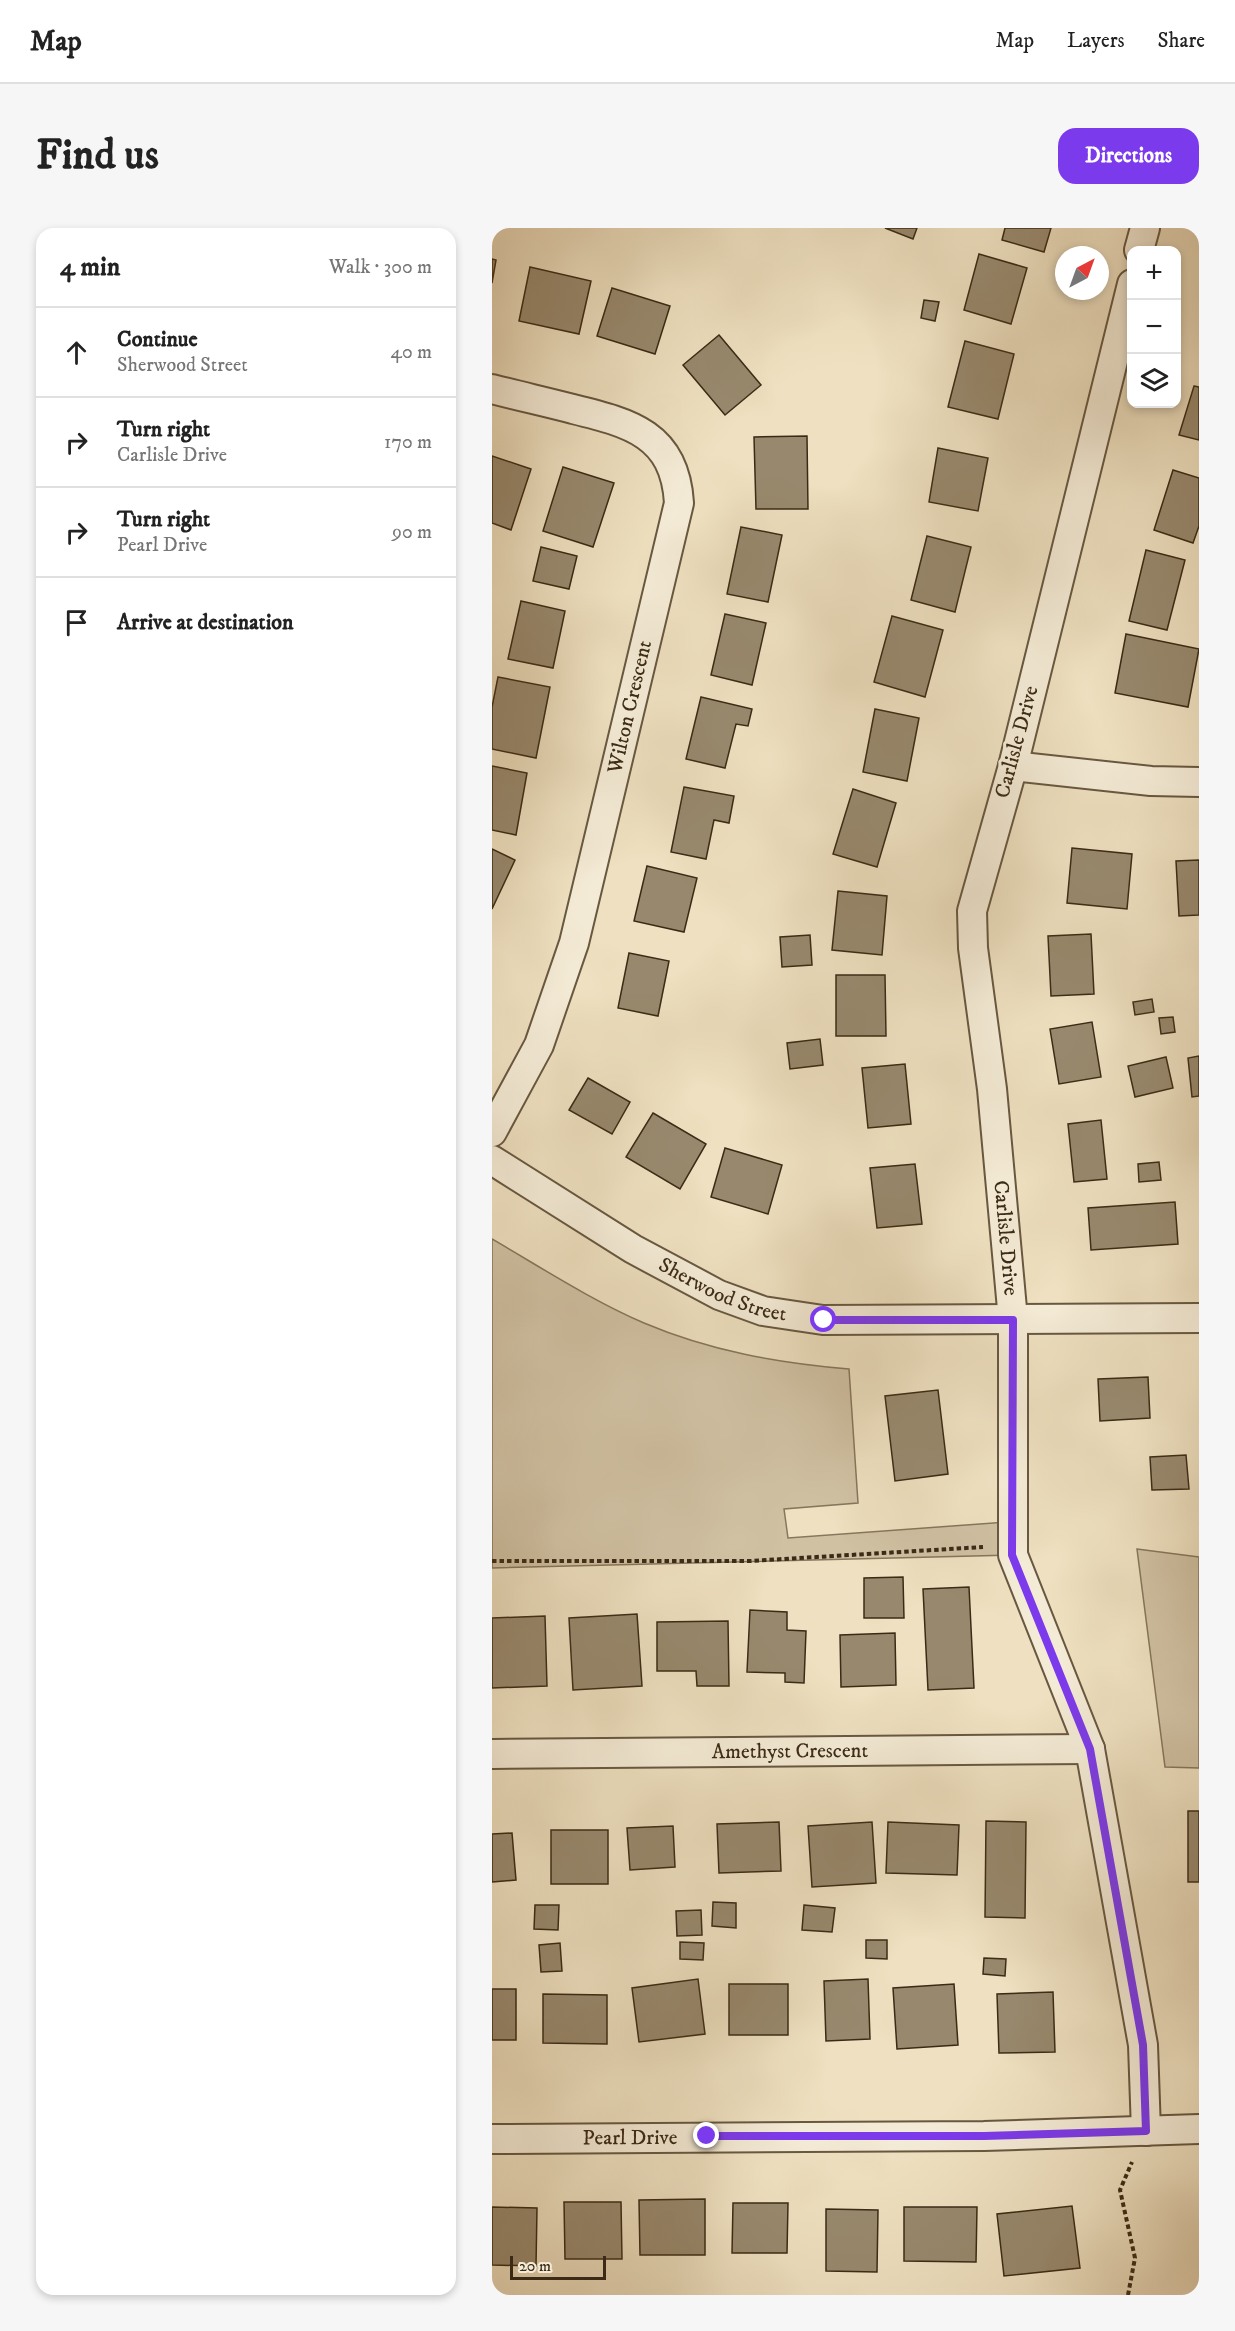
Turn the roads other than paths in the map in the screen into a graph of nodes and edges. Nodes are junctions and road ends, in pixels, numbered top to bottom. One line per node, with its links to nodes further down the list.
1 (1145, 228): 2 (street)
2 (1140, 246)
3 (1127, 300): 5 (street, Carlisle Drive)
4 (492, 389): 7 (street, Wilton Crescent)
5 (1013, 766): 6 (street); 10 (street, Carlisle Drive)
6 (1199, 782)
7 (492, 1132)
8 (492, 1160): 10 (street, Sherwood Street)
9 (1199, 1318): 10 (street, Sherwood Street)
10 (1013, 1320): 11 (street, Carlisle Drive)
11 (1090, 1749): 12 (street, Amethyst Crescent); 14 (street, Carlisle Drive)
12 (492, 1754)
13 (1199, 2129): 14 (street, Pearl Drive)
14 (1146, 2131): 15 (street, Pearl Drive)
15 (492, 2139)

